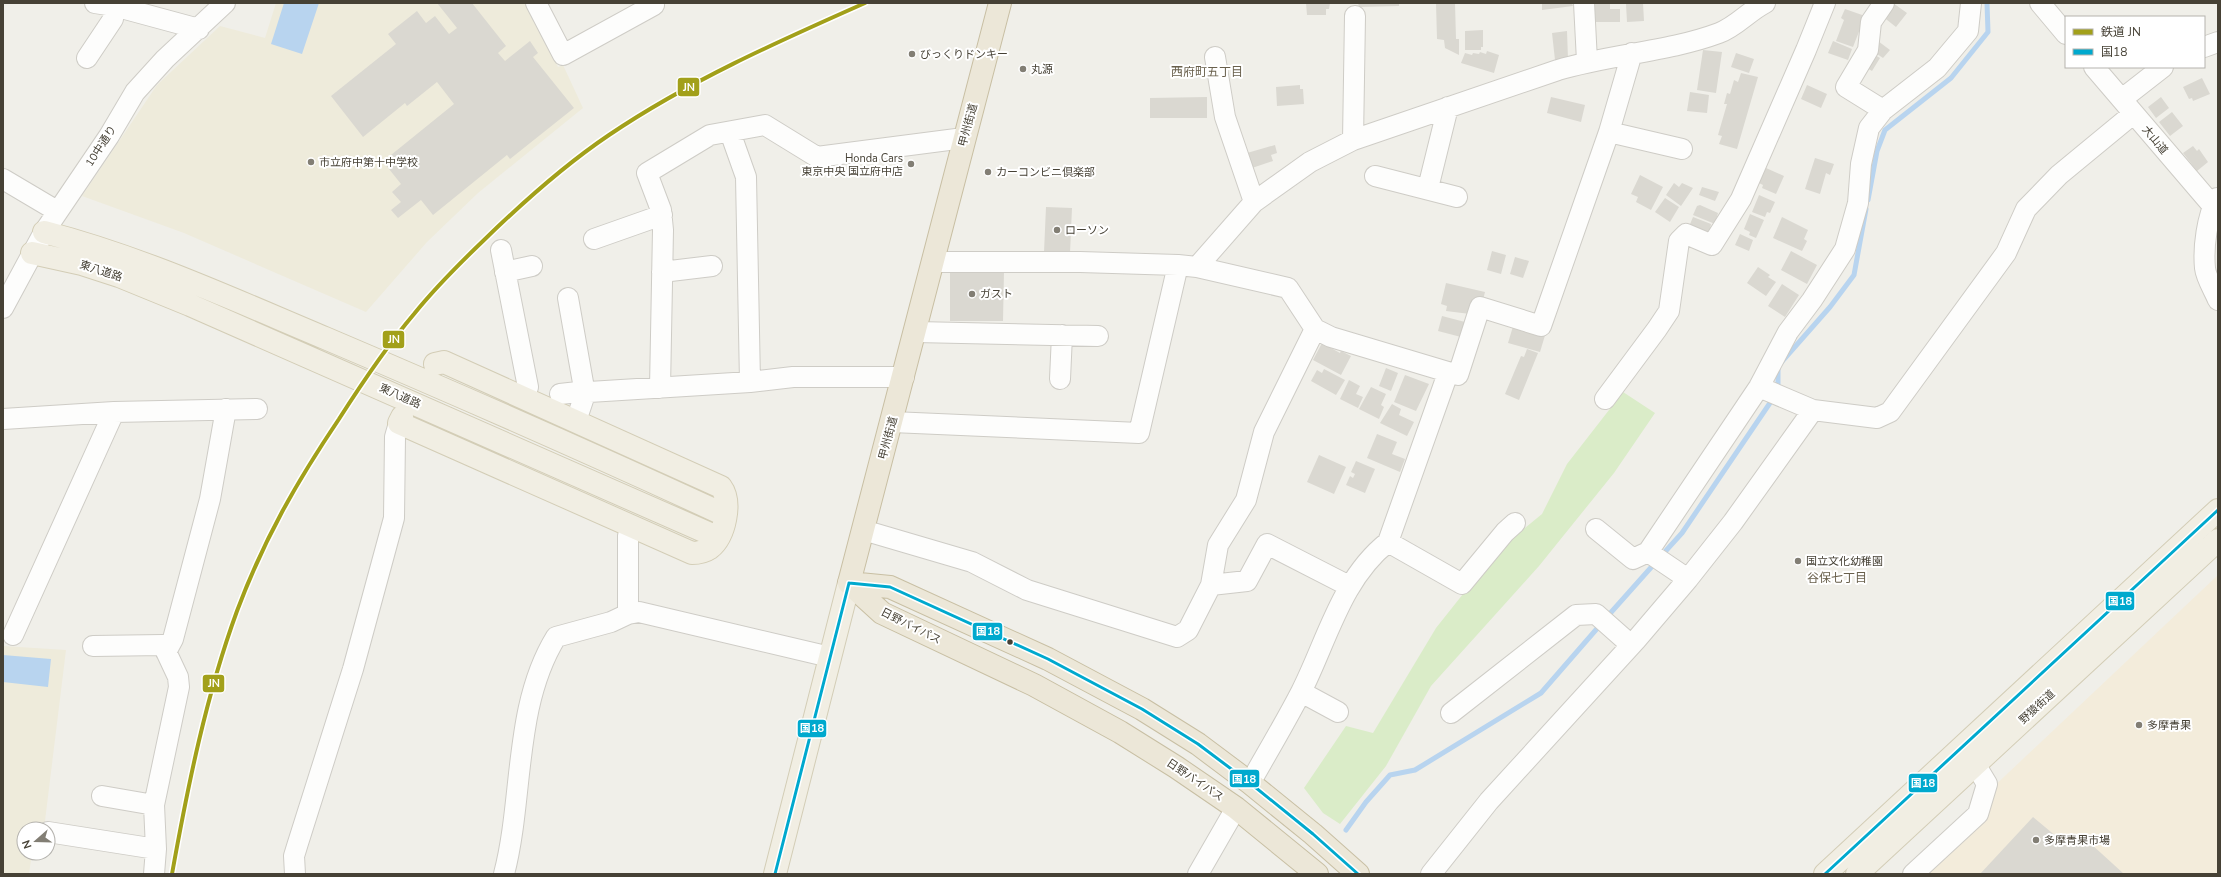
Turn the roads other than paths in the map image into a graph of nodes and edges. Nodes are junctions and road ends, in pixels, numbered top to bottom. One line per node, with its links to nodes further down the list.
1 (225, 3): 14 (street, 10中通り)
2 (536, 3): 3 (street)
3 (653, 3)
4 (1000, 3): 29 (highway, 甲州街道)
5 (1584, 3): 21 (street)
6 (1765, 3): 18 (street)
7 (1825, 3): 67 (street)
8 (1884, 3): 26 (street)
9 (1971, 3): 26 (street)
10 (2040, 3): 15 (street)
11 (105, 4): 12 (street); 20 (street)
12 (151, 9): 14 (street)
13 (1355, 16): 30 (street)
14 (199, 29): 38 (street, 10中通り)
15 (2065, 33)
16 (2218, 42): 17 (street)
17 (2205, 47)
18 (1632, 53): 21 (street); 28 (street)
19 (1215, 57): 36 (street)
20 (87, 58)
21 (1587, 61): 25 (street)
22 (2095, 68): 24 (street, 大山道)
23 (2162, 68): 24 (street)
24 (2127, 106): 37 (street, 大山道); 70 (street)
25 (1448, 107): 30 (street); 34 (street)
26 (1883, 110): 63 (street)
27 (730, 132): 29 (street); 39 (street); 61 (street)
28 (1609, 132): 31 (street); 58 (street)
29 (964, 138): 44 (highway, 甲州街道)
30 (1353, 140): 36 (street)
31 (1682, 149)
32 (1375, 176): 34 (street)
33 (3, 179): 38 (street)
34 (1428, 188): 35 (street)
35 (1457, 197)
36 (1254, 202): 47 (street)
37 (2216, 205): 51 (street)
38 (57, 211): 40 (street, 10中通り)
39 (662, 215): 41 (street); 49 (street)
40 (44, 232): 43 (street, 10中通り); 77 (main road, 東八道路)
41 (594, 239)
42 (501, 250): 48 (street)
43 (32, 253): 52 (street, 10中通り); 82 (main road, 東八道路)
44 (933, 262): 47 (street); 54 (highway, 甲州街道)
45 (532, 266): 48 (street)
46 (712, 266): 49 (street)
47 (1188, 266): 53 (street); 75 (street)
48 (505, 272): 66 (street)
49 (662, 272): 62 (street)
50 (568, 298): 65 (street)
51 (2218, 300)
52 (3, 308)
53 (1315, 329): 58 (street); 88 (street)
54 (916, 332): 55 (street); 59 (highway, 甲州街道)
55 (1062, 335): 56 (street); 60 (street)
56 (1098, 336)
57 (435, 364): 66 (main road)
58 (1448, 373): 84 (street)
59 (904, 377): 61 (street); 75 (highway, 甲州街道)
60 (1060, 379)
61 (750, 382): 62 (street)
62 (660, 388): 65 (street)
63 (1770, 392): 70 (street); 85 (street)
64 (560, 394): 65 (street)
65 (585, 394): 74 (street)
66 (524, 398): 74 (main road)
67 (1605, 399)
68 (226, 409): 69 (street); 71 (street); 94 (street)
69 (256, 409)
70 (1813, 410): 86 (street)
71 (114, 412): 72 (street); 91 (street)
72 (3, 419)
73 (400, 420): 79 (main road); 107 (street)
74 (576, 421): 77 (main road)
75 (892, 422): 81 (highway, 甲州街道)
76 (2218, 510): 114 (main road, 野猿街道)
77 (725, 515): 82 (main road)
78 (1515, 523): 84 (street)
79 (631, 526): 82 (main road); 90 (street)
80 (1596, 529): 85 (street)
81 (863, 530): 87 (highway, 甲州街道); 88 (street)
82 (718, 537)
83 (2218, 540): 99 (main road, 野猿街道)
84 (1388, 542): 89 (street)
85 (1656, 557): 86 (street)
86 (1688, 579): 92 (street)
87 (849, 583): 95 (main road, 甲州街道); 100 (highway); 103 (highway, 日野バイパス)
88 (1211, 585): 89 (street)
89 (1349, 586): 96 (street)
90 (628, 614): 95 (street); 108 (street)
91 (13, 635)
92 (1631, 645): 98 (street); 113 (street)
93 (94, 646): 94 (street)
94 (166, 652): 102 (street)
95 (830, 657): 109 (main road, 甲州街道)
96 (1301, 692): 97 (street); 100 (street)
97 (1338, 712)
98 (1451, 713)
99 (1975, 764): 115 (main road, 野猿街道); 116 (street)
100 (1250, 783): 112 (highway)
101 (102, 796): 102 (street)
102 (154, 805): 105 (street)
103 (1236, 808): 110 (street); 111 (highway, 日野バイパス)
104 (56, 833): 105 (street)
105 (156, 849): 106 (street)
106 (154, 874)
107 (295, 874)
108 (504, 874)
109 (775, 874)
110 (1198, 874)
111 (1317, 874)
112 (1358, 874)
113 (1431, 874)
114 (1825, 874)
115 (1857, 874)
116 (1913, 874)

